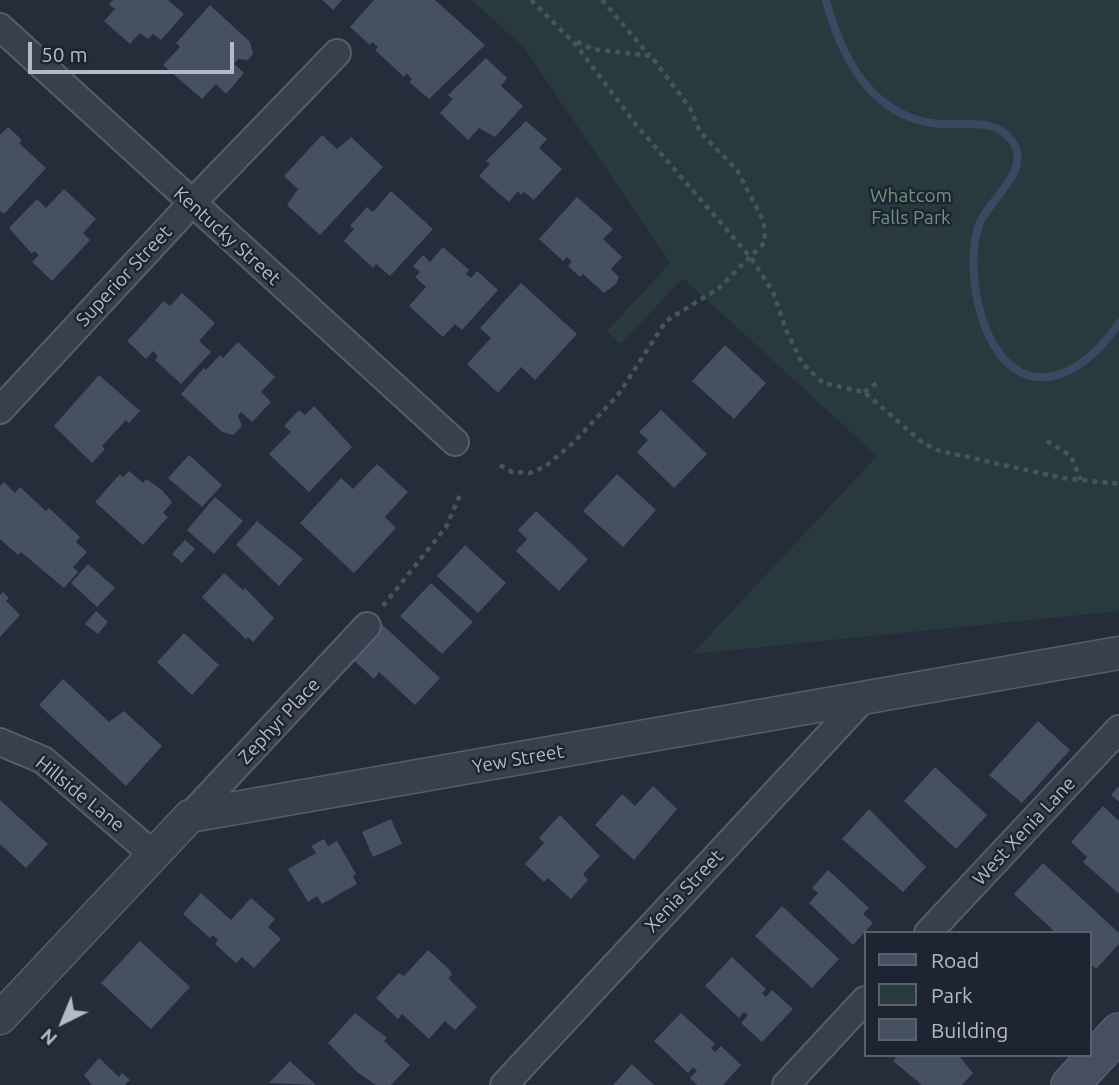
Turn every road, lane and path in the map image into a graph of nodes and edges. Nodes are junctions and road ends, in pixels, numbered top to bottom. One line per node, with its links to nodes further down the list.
1 (531, 0): 4 (path)
2 (602, 1): 6 (path)
3 (0, 27): 7 (street, Kentucky Street)
4 (569, 38): 6 (path); 8 (path)
5 (337, 53): 7 (street, Superior Street)
6 (651, 56): 8 (path)
7 (191, 204): 11 (street, Superior Street); 13 (street, Kentucky Street)
8 (751, 258): 10 (path); 14 (path)
9 (880, 381): 10 (path)
10 (864, 392): 15 (path)
11 (0, 410)
12 (1047, 441): 15 (path)
13 (455, 442)
14 (500, 465)
15 (1081, 480): 16 (path)
16 (1119, 484)
17 (460, 495): 18 (path)
18 (367, 626): 23 (street, Zephyr Place)
19 (1119, 653): 20 (street, Yew Street)
20 (864, 698): 23 (street, Yew Street); 29 (street, Xenia Street)
21 (1119, 729): 25 (street, West Xenia Lane)
22 (0, 742): 24 (street, Hillside Lane)
23 (190, 816): 24 (street)
24 (154, 855): 27 (street)
25 (930, 931)
26 (864, 1001): 30 (street)
27 (0, 1018)
28 (1119, 1032): 31 (main road)
29 (504, 1085)
30 (786, 1085)
31 (1070, 1085)

